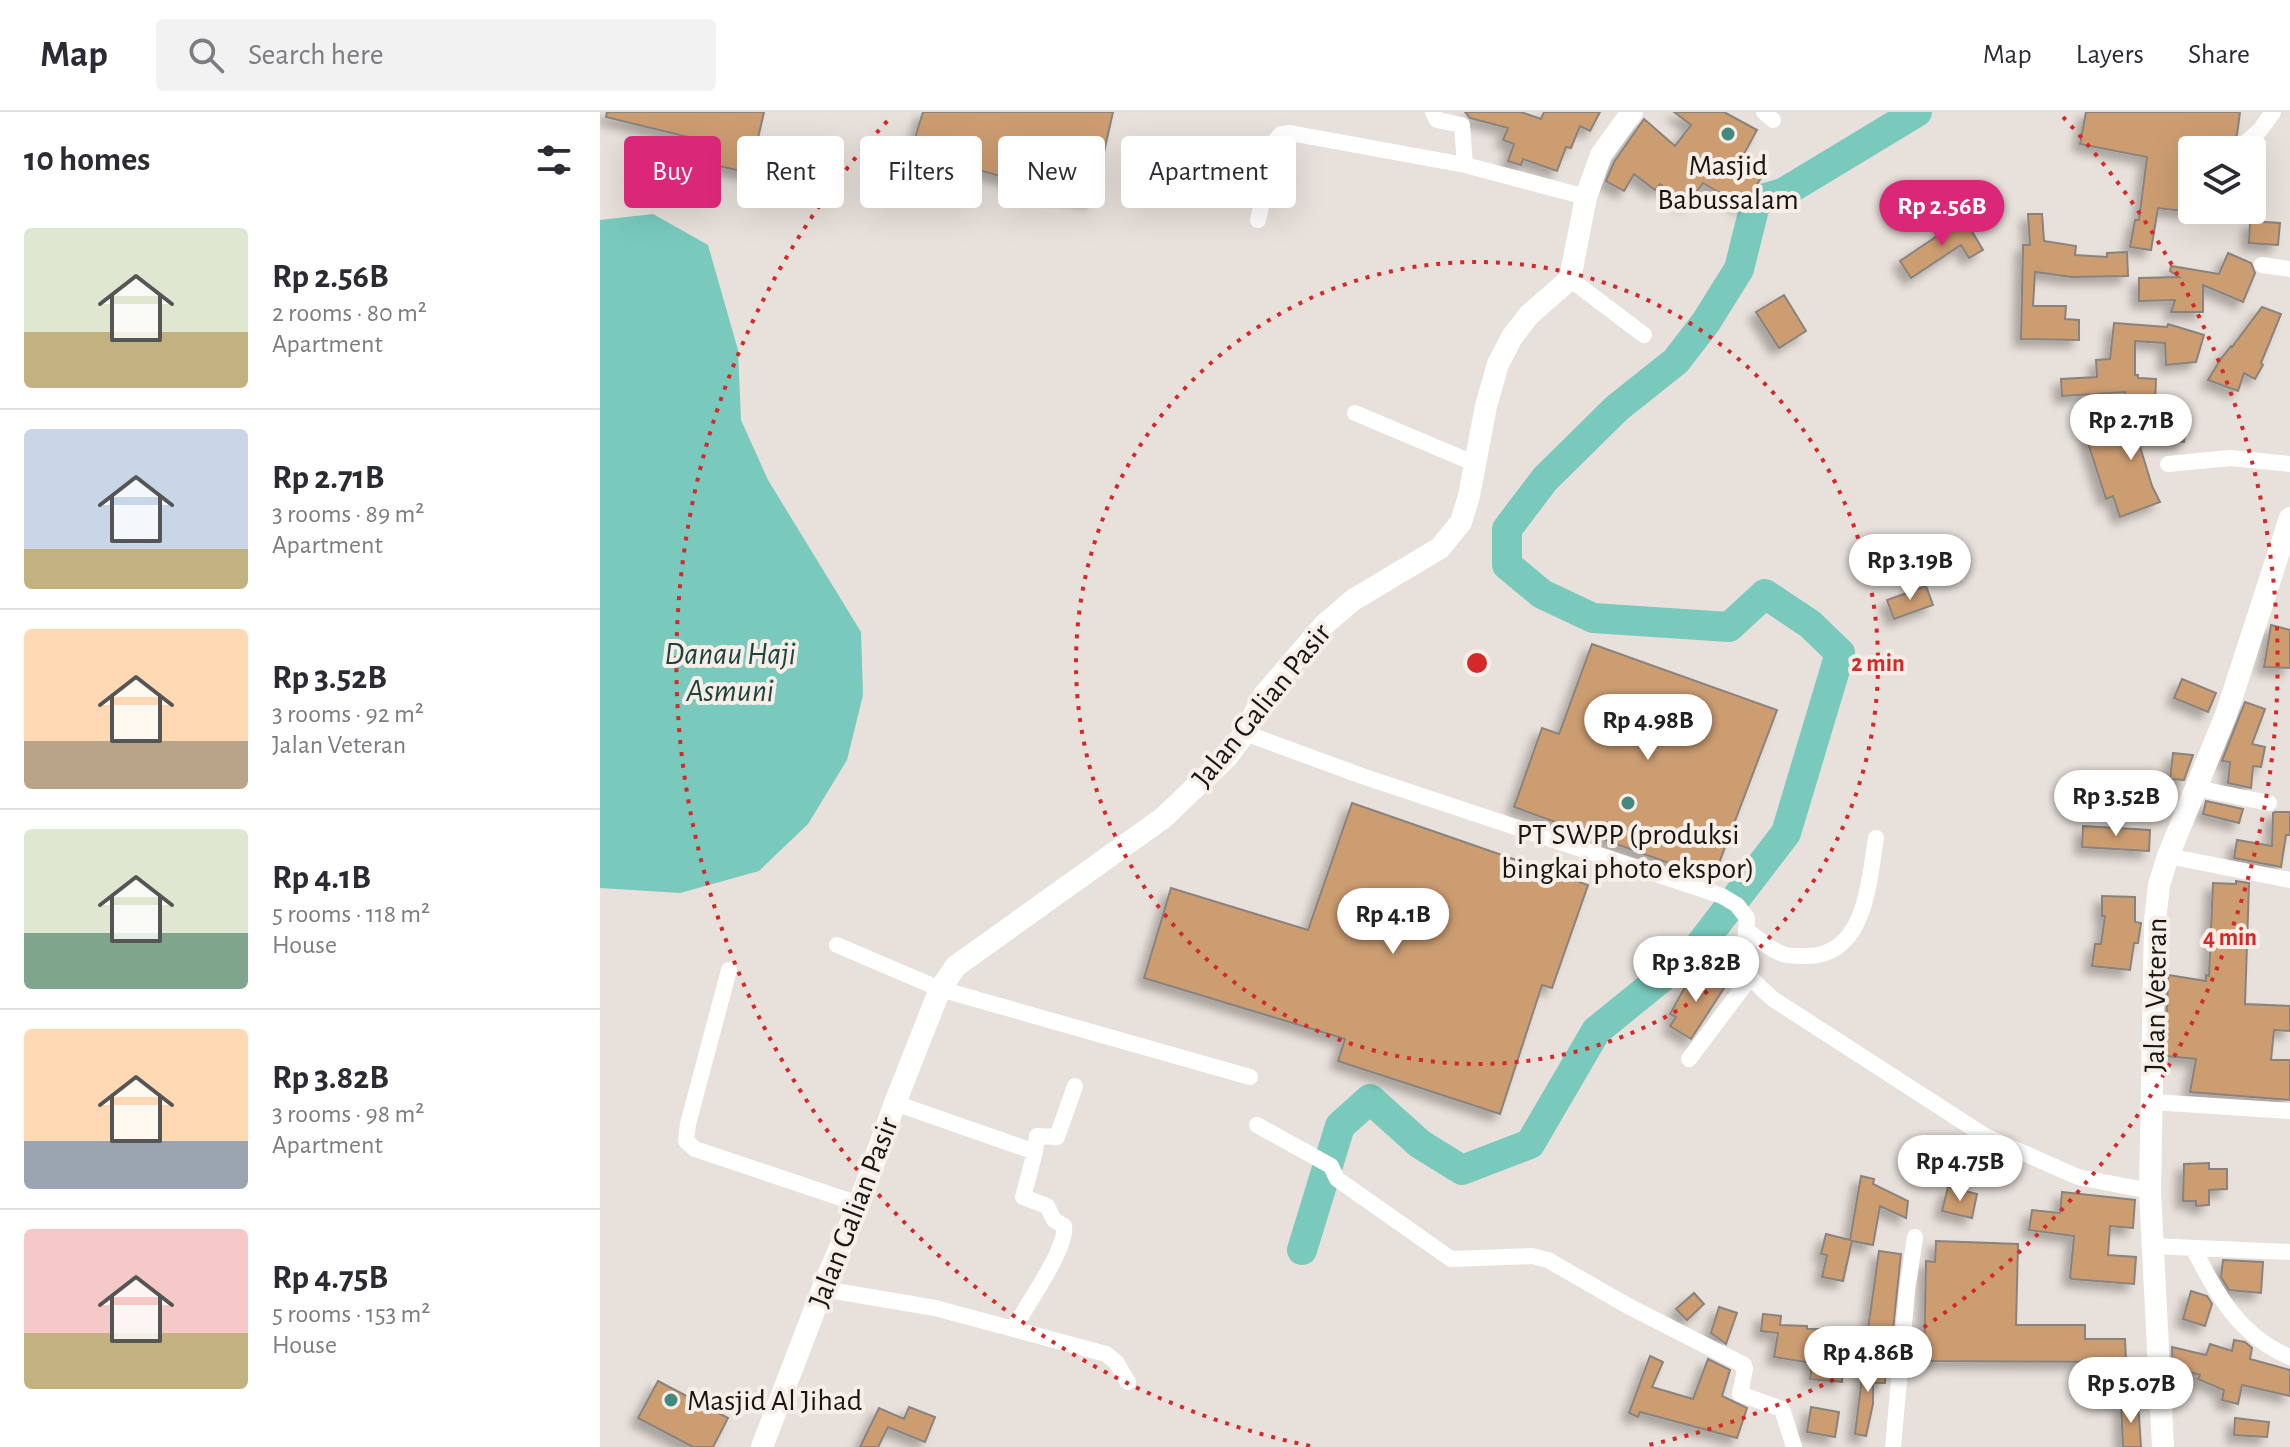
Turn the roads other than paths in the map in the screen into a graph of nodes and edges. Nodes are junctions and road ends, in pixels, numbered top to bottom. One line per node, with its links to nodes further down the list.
1 (1433, 112): 5 (street)
2 (1632, 112): 6 (street)
3 (2273, 112): 4 (street)
4 (2253, 136)
5 (1465, 165): 6 (street); 7 (street)
6 (1586, 197): 10 (street)
7 (1258, 220)
8 (2262, 265): 9 (street)
9 (2290, 269)
10 (1570, 279): 11 (street); 13 (street, Jalan Galian Pasir)
11 (1644, 335)
12 (1355, 413): 13 (street)
13 (1476, 464): 17 (street, Jalan Galian Pasir)
14 (2168, 464): 15 (street)
15 (2290, 464)
16 (2290, 518): 18 (street, Jalan Veteran)
17 (1245, 733): 23 (street); 27 (street, Jalan Galian Pasir)
18 (2196, 788): 19 (street); 21 (street, Jalan Veteran)
19 (2269, 803)
20 (1876, 838): 23 (street)
21 (2168, 856): 22 (street); 31 (street, Jalan Veteran)
22 (2290, 880)
23 (1746, 930): 26 (street)
24 (837, 945): 27 (street)
25 (729, 970): 37 (street)
26 (1750, 978): 28 (street); 36 (street)
27 (940, 989): 29 (street); 32 (street, Jalan Galian Pasir)
28 (1689, 1059)
29 (1250, 1077)
30 (1075, 1086): 35 (street)
31 (2153, 1102): 33 (street); 36 (street, Jalan Veteran)
32 (895, 1103): 35 (street); 37 (street, Jalan Galian Pasir)
33 (2290, 1111)
34 (1257, 1125): 47 (street)
35 (1035, 1152): 43 (street)
36 (2150, 1191): 39 (street, Jalan Veteran)
37 (859, 1204): 42 (street, Jalan Galian Pasir)
38 (1915, 1237): 48 (street)
39 (2152, 1246): 40 (street); 49 (street, Jalan Veteran)
40 (2193, 1248): 41 (street); 44 (street)
41 (2290, 1252)
42 (823, 1289): 43 (street); 46 (street, Jalan Galian Pasir)
43 (1013, 1329): 45 (street)
44 (2290, 1357)
45 (1128, 1382)
46 (762, 1447)
47 (1794, 1447)
48 (1893, 1447)
49 (2163, 1447)

